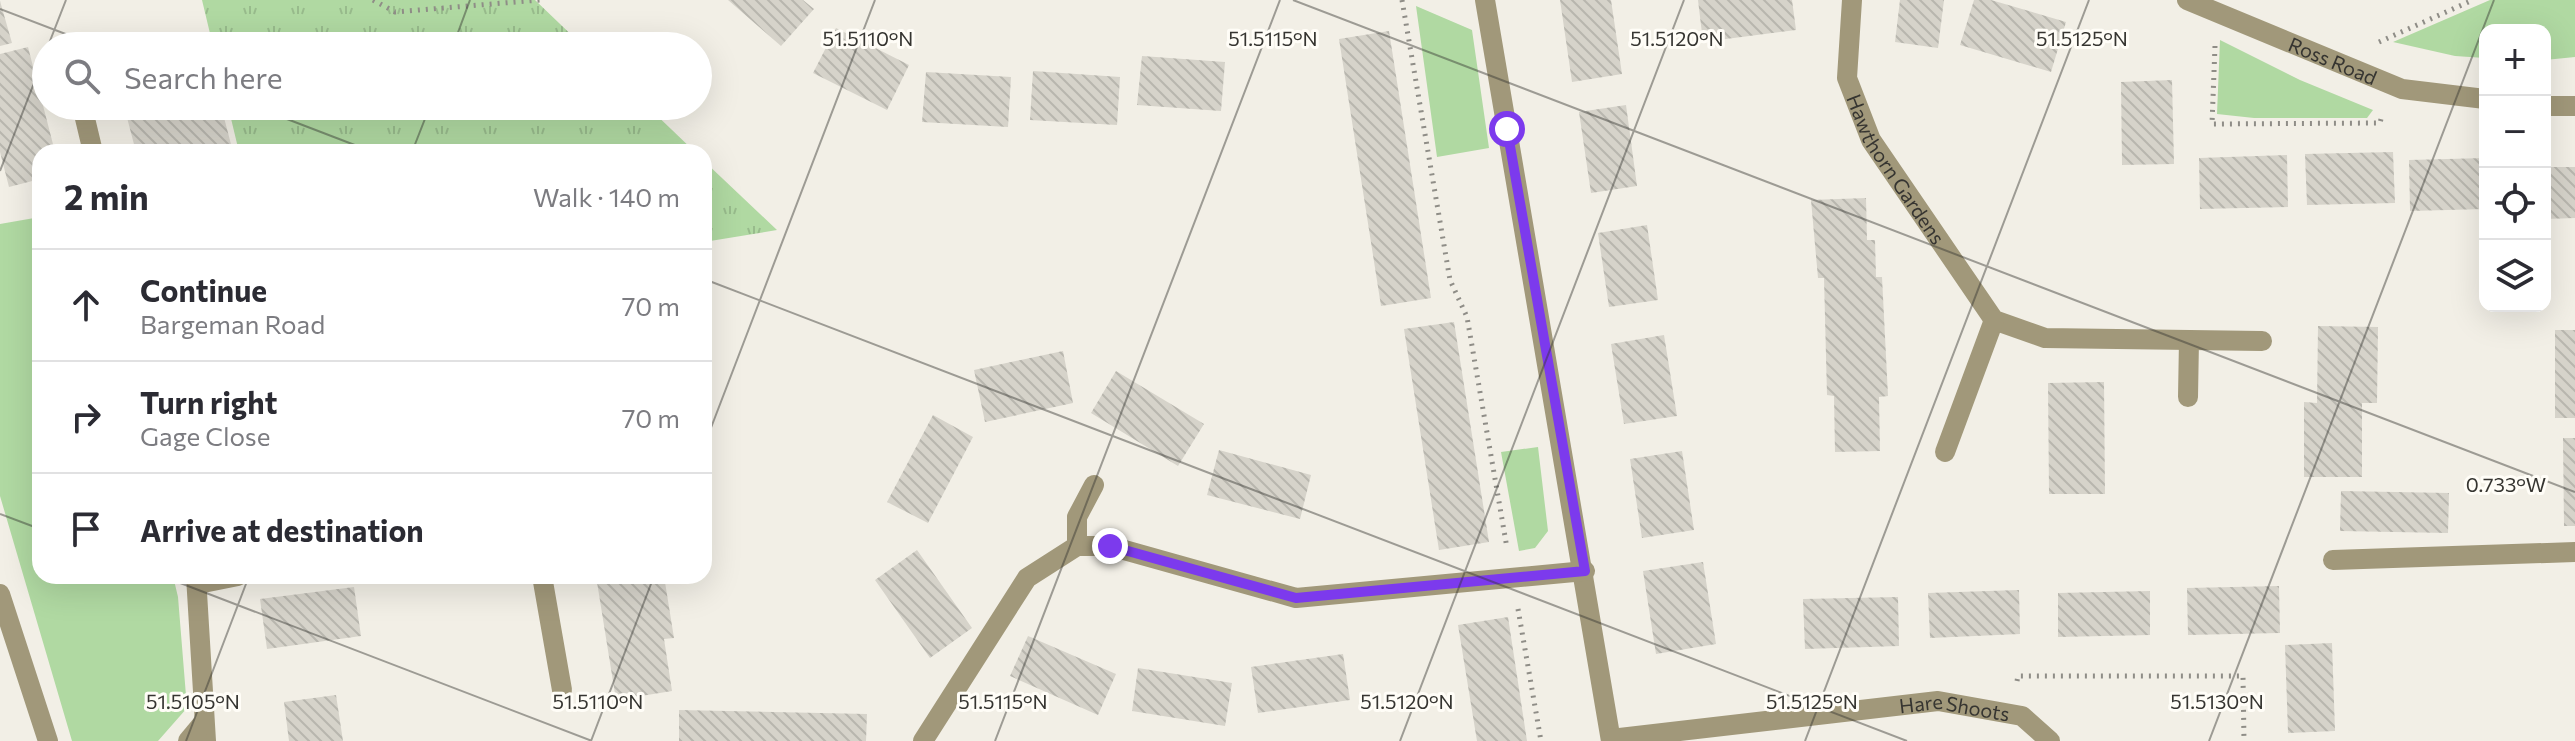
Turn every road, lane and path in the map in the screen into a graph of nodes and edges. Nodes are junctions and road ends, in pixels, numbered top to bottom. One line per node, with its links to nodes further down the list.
1 (373, 0): 2 (path)
2 (540, 0)
3 (1402, 0): 26 (path)
4 (1485, 0): 25 (street)
5 (1852, 0): 16 (street, Hawthorn Gardens)
6 (2187, 0): 8 (street, Ross Road)
7 (2473, 0): 9 (path)
8 (2217, 13): 9 (street, Ross Road); 10 (path)
9 (2336, 61): 10 (street, Ross Road)
10 (2389, 83): 11 (street, Ross Road)
11 (2479, 98)
12 (2551, 106): 13 (street)
13 (2575, 106)
14 (85, 120): 15 (street)
15 (91, 144)
16 (1994, 320): 17 (street); 20 (street)
17 (2189, 340): 18 (street); 19 (street)
18 (2262, 341)
19 (2188, 397)
20 (1945, 452)
21 (1094, 485): 22 (street)
22 (1077, 546): 26 (street); 36 (street)
23 (2575, 552): 24 (street)
24 (2333, 560)
25 (1585, 571): 26 (street); 33 (street)
26 (1512, 577): 37 (path)
27 (197, 584): 32 (street)
28 (543, 584): 30 (street)
29 (0, 594): 34 (street)
30 (562, 690)
31 (2012, 714): 33 (street, Hare Shoots); 38 (street, Hare Shoots); 39 (path)
32 (204, 732): 35 (street)
33 (1611, 740)
34 (48, 741)
35 (188, 741)
36 (923, 741)
37 (1541, 741)
38 (2050, 741)
39 (2244, 741)

